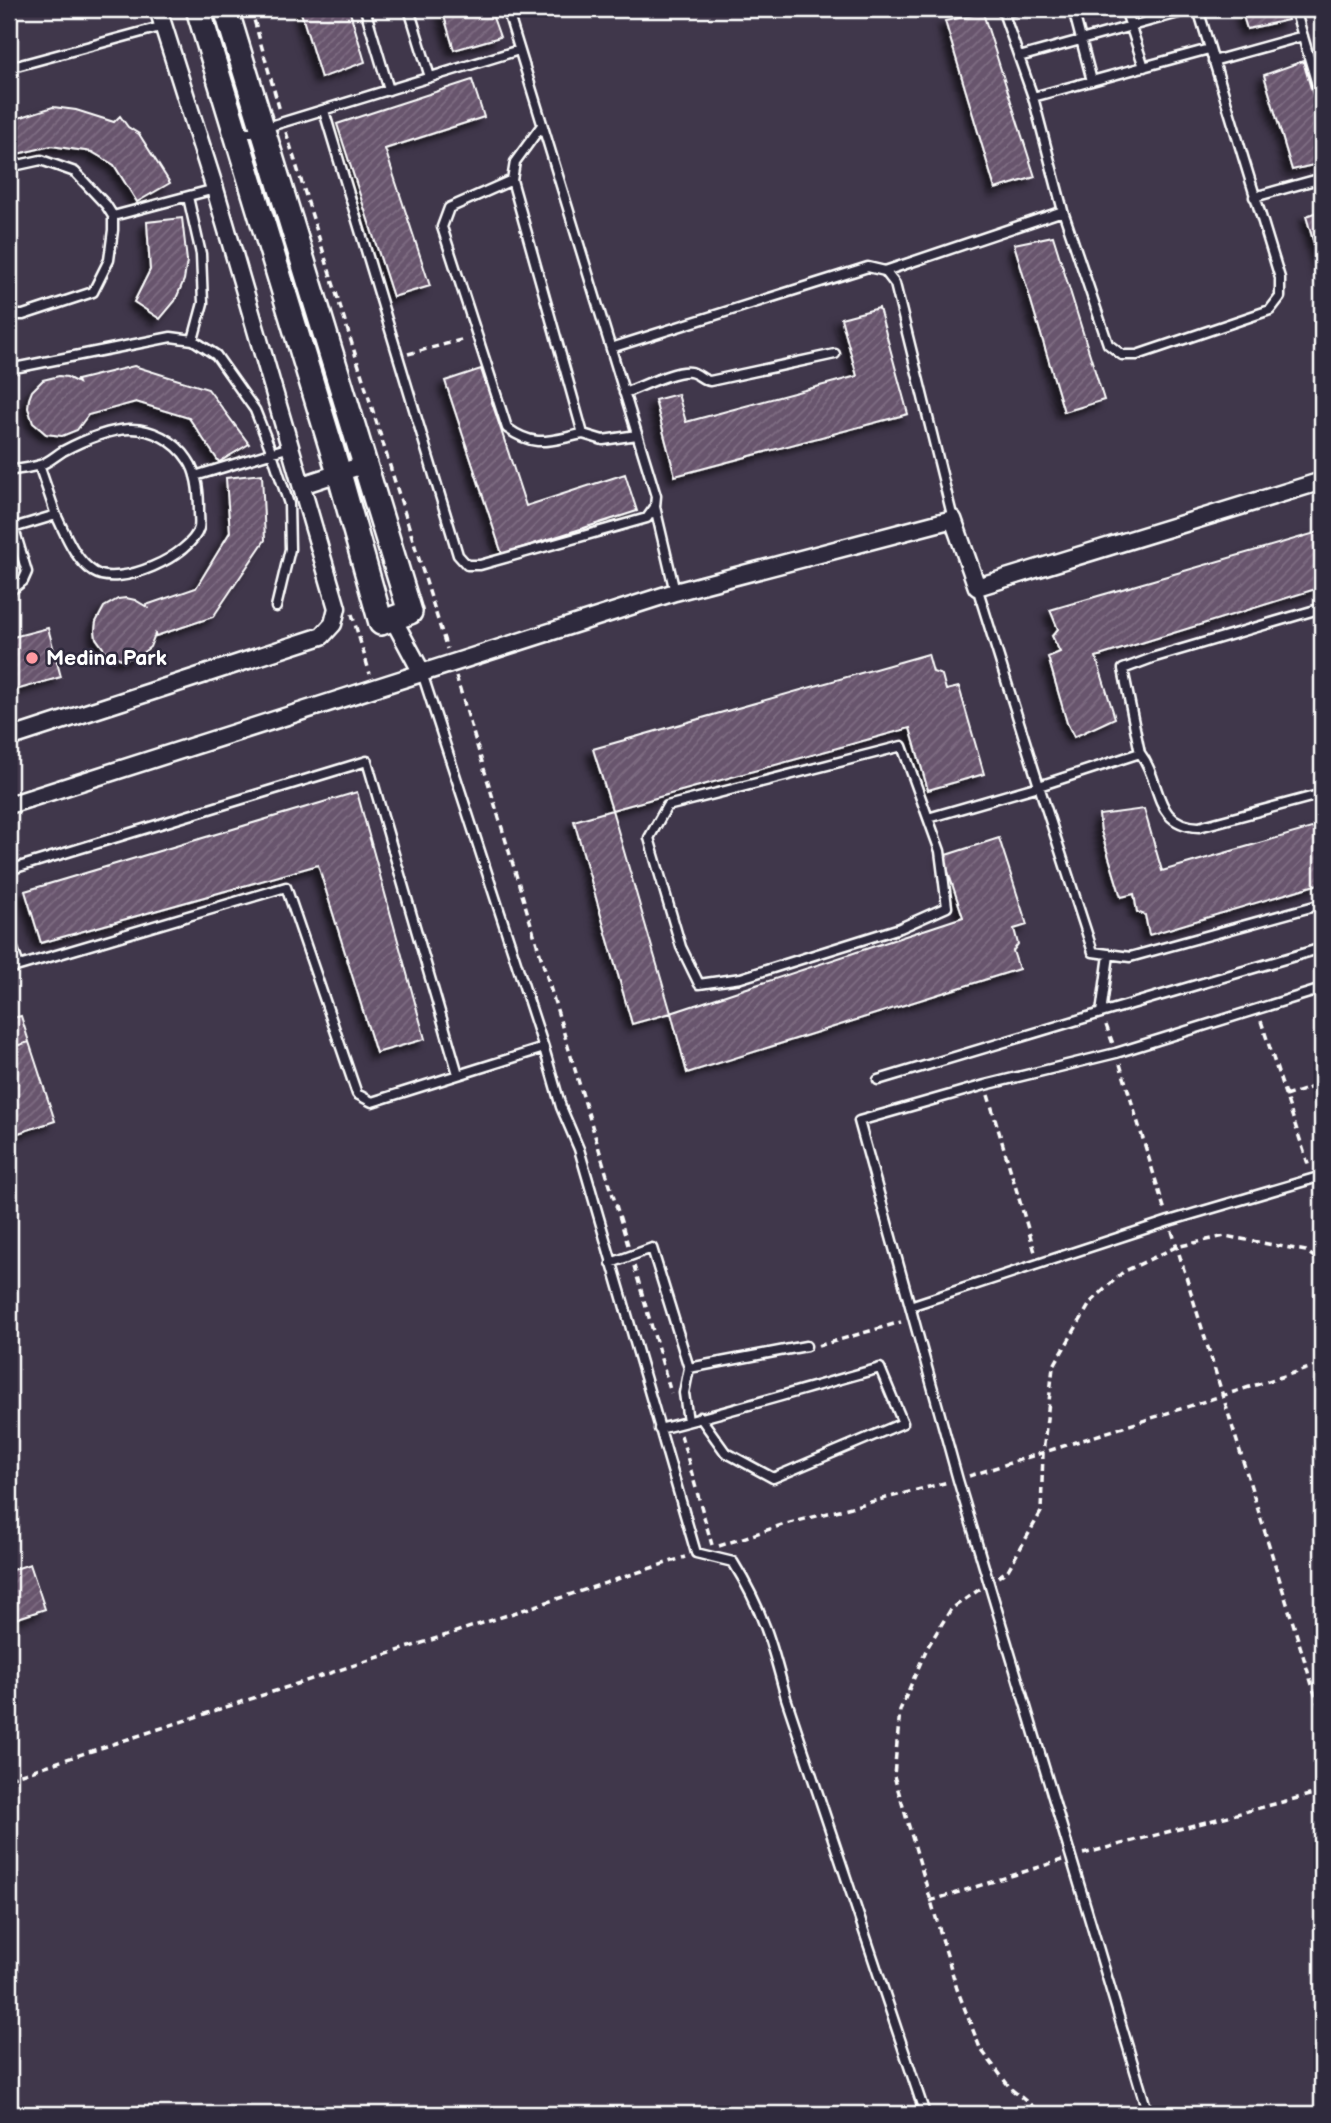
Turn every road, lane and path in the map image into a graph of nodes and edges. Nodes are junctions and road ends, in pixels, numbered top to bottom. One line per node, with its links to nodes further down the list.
1 (158, 9): 14 (street)
2 (198, 9): 32 (street)
3 (226, 9): 31 (street)
4 (251, 9): 31 (path)
5 (365, 9): 26 (lane)
6 (409, 9): 24 (lane)
7 (507, 9): 19 (lane)
8 (1019, 9): 13 (lane)
9 (1073, 9): 17 (lane)
10 (1125, 9): 15 (lane)
11 (1196, 9): 15 (lane); 18 (lane)
12 (1295, 9): 16 (lane)
13 (1002, 11): 20 (lane)
14 (164, 26): 23 (lane); 36 (street)
15 (1131, 26): 17 (lane); 22 (lane)
16 (1303, 36): 21 (lane); 28 (lane)
17 (1081, 39): 20 (lane); 25 (lane)
18 (1209, 49): 21 (lane); 22 (lane)
19 (519, 50): 24 (lane); 30 (lane)
20 (1019, 58): 27 (lane)
21 (1213, 61): 38 (lane)
22 (1144, 67): 25 (lane)
23 (9, 68)
24 (430, 78): 26 (lane)
25 (1092, 81): 27 (lane)
26 (389, 90): 29 (lane)
27 (1033, 97): 39 (lane)
28 (1322, 102)
29 (324, 111): 31 (lane); 47 (lane)
30 (542, 125): 35 (lane); 45 (lane)
31 (273, 126): 32 (lane); 54 (street); 72 (path)
32 (238, 136): 57 (street)
33 (9, 167): 40 (lane)
34 (1322, 178): 38 (lane)
35 (512, 180): 43 (lane); 50 (lane)
36 (215, 189): 37 (lane); 52 (street)
37 (188, 197): 40 (lane); 44 (lane)
38 (1254, 197): 39 (lane)
39 (1063, 211): 41 (lane)
40 (113, 216): 42 (lane)
41 (885, 271): 45 (lane); 64 (lane)
42 (9, 315)
43 (477, 336): 47 (path); 50 (lane)
44 (193, 340): 48 (lane); 53 (lane)
45 (611, 348): 49 (lane)
46 (835, 354): 49 (lane)
47 (398, 357): 61 (lane)
48 (9, 369)
49 (624, 393): 51 (lane)
50 (583, 434): 51 (lane)
51 (637, 435): 61 (lane)
52 (290, 447): 53 (lane); 60 (street)
53 (272, 453): 58 (lane); 69 (lane)
54 (363, 465): 57 (street); 71 (street)
55 (39, 466): 56 (lane); 58 (lane); 63 (lane)
56 (9, 471)
57 (339, 473): 60 (street); 71 (street)
58 (195, 476): 63 (lane)
59 (1322, 481): 66 (street)
60 (302, 485): 74 (street)
61 (655, 507): 68 (lane)
62 (9, 512): 65 (lane)
63 (57, 515): 65 (lane)
64 (953, 520): 66 (street); 68 (street)
65 (13, 527): 67 (lane)
66 (978, 587): 76 (lane)
67 (9, 592)
68 (675, 592): 72 (street)
69 (276, 607)
70 (1322, 608): 75 (lane)
71 (392, 617): 73 (street)
72 (452, 663): 73 (street); 101 (path)
73 (422, 673): 78 (street); 90 (lane)
74 (9, 738)
75 (1140, 753): 76 (lane); 77 (lane)
76 (1039, 786): 79 (lane); 84 (lane)
77 (1322, 794)
78 (9, 805)
79 (928, 818): 79 (lane)
80 (9, 870): 92 (lane)
81 (1322, 904): 84 (lane)
82 (9, 937): 85 (lane)
83 (1322, 948): 89 (lane)
84 (1109, 955): 89 (lane)
85 (19, 965): 86 (lane); 92 (lane)
86 (9, 969)
87 (1322, 989): 88 (lane)
88 (1257, 1009): 91 (lane); 96 (path)
89 (1101, 1013): 91 (path); 93 (lane)
90 (544, 1048): 92 (lane); 102 (lane)
91 (1116, 1053): 95 (lane); 99 (path)
92 (458, 1074)
93 (878, 1080)
94 (1322, 1084): 96 (path)
95 (985, 1085): 104 (path); 105 (lane)
96 (1285, 1096): 98 (path)
97 (1322, 1176): 98 (lane)
98 (1313, 1179): 99 (lane)
99 (1168, 1222): 100 (path); 104 (lane)
100 (1176, 1247): 103 (path); 110 (path); 115 (path)
101 (631, 1255): 102 (lane); 109 (lane); 113 (path)
102 (611, 1263): 114 (lane)
103 (1322, 1263)
104 (1038, 1264): 105 (lane)
105 (910, 1306): 106 (lane)
106 (914, 1318): 107 (path); 116 (lane)
107 (806, 1346): 109 (lane)
108 (1322, 1364): 110 (path)
109 (689, 1368): 112 (lane)
110 (1223, 1396): 115 (path); 120 (path)
111 (700, 1417): 111 (lane); 112 (lane)
112 (688, 1421): 113 (lane)
113 (669, 1426): 114 (lane); 117 (path)
114 (659, 1429): 118 (lane)
115 (1043, 1453): 116 (path); 119 (path)
116 (958, 1480): 117 (path); 119 (lane)
117 (713, 1548): 118 (path)
118 (696, 1553): 122 (path); 127 (lane)
119 (989, 1583): 125 (lane); 126 (path)
120 (1322, 1717)
121 (1322, 1769): 123 (path)
122 (9, 1778)
123 (1317, 1793): 124 (path); 125 (path)
124 (1322, 1804)
125 (1071, 1857): 126 (path); 129 (lane)
126 (930, 1901): 128 (path)
127 (925, 2114)
128 (1042, 2114)
129 (1148, 2114)

